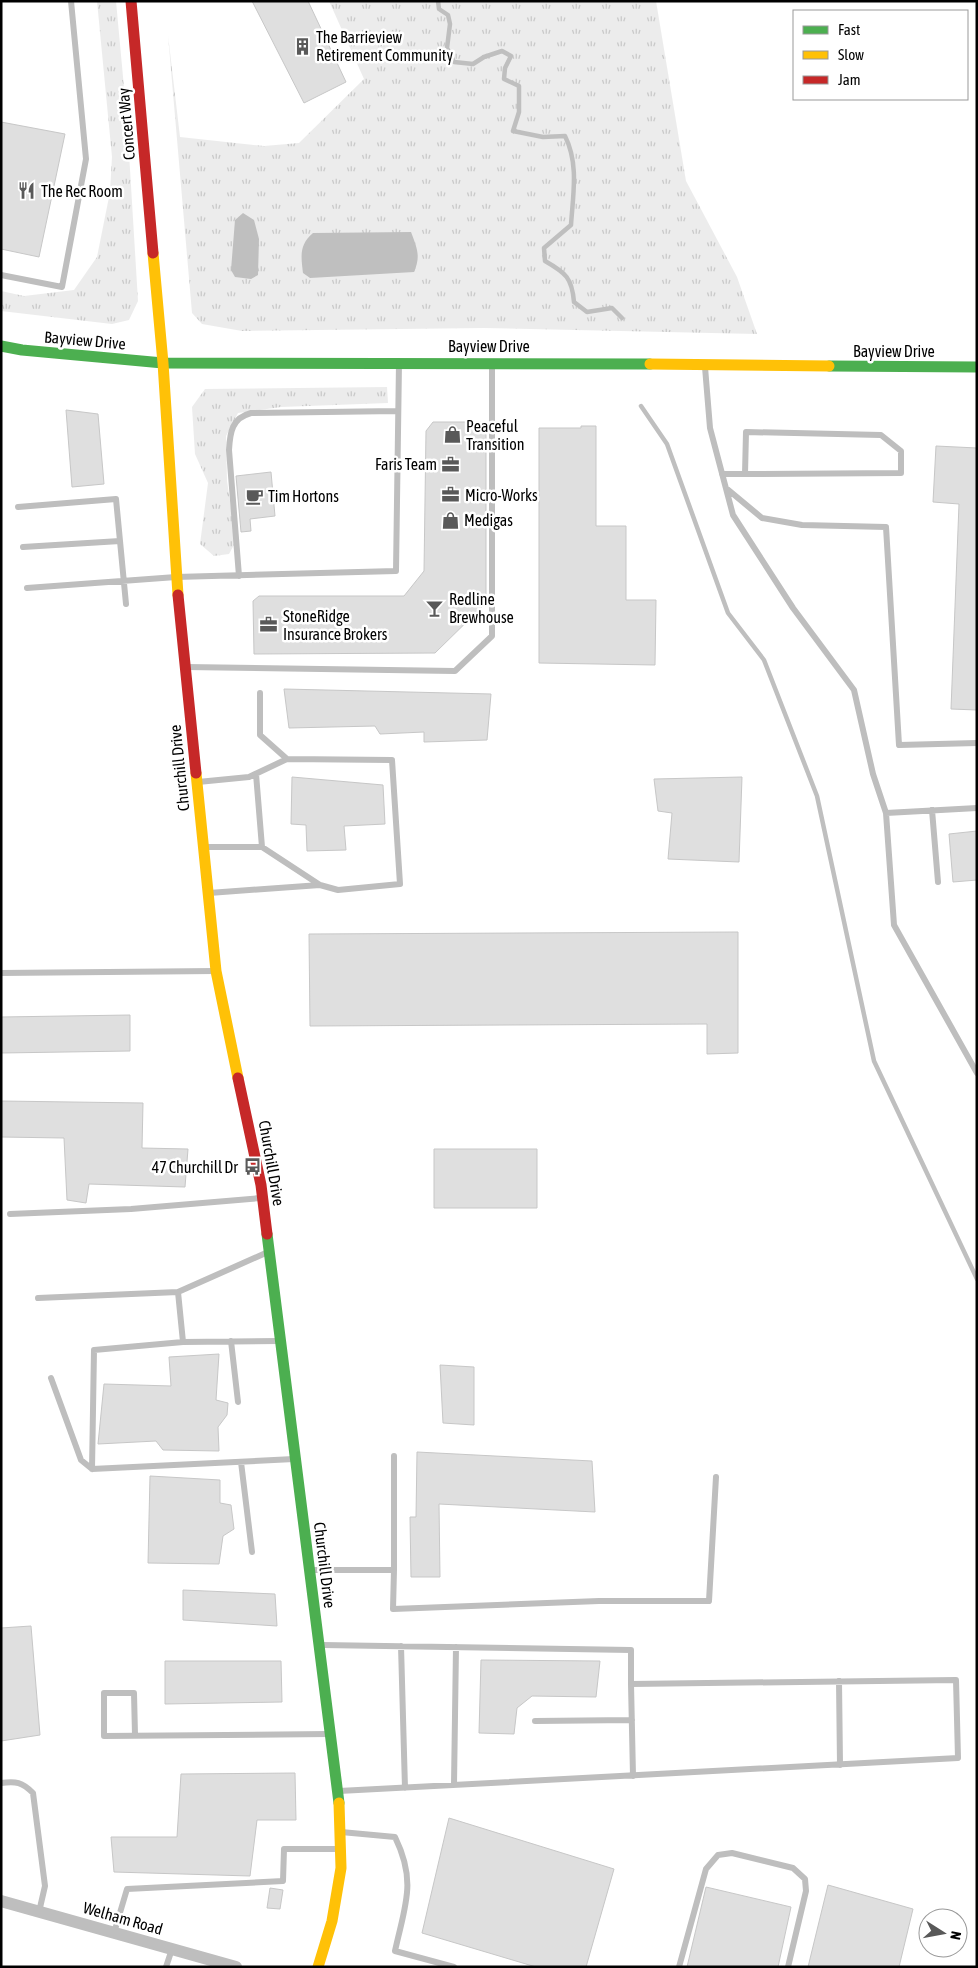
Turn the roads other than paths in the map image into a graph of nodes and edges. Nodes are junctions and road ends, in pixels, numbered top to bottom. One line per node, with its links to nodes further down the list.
1 (71, 1): 3 (lane)
2 (131, 1): 7 (street, Concert Way)
3 (1, 275)
4 (1, 346): 7 (street, Bayview Drive)
5 (399, 362): 6 (street, Bayview Drive); 7 (street, Bayview Drive); 10 (lane)
6 (492, 362): 8 (street, Bayview Drive); 22 (lane)
7 (163, 363): 17 (street, Churchill Drive)
8 (705, 366): 9 (street, Bayview Drive); 11 (lane)
9 (977, 367)
10 (398, 411): 18 (lane); 18 (lane)
11 (722, 474): 12 (lane); 13 (lane)
12 (745, 474): 12 (lane)
13 (726, 488): 24 (lane); 30 (lane)
14 (18, 507): 15 (lane)
15 (120, 541): 16 (lane); 19 (lane)
16 (23, 547)
17 (176, 576): 18 (lane); 19 (lane); 22 (street, Churchill Drive)
18 (239, 576)
19 (124, 580): 20 (lane); 21 (lane)
20 (27, 588)
21 (126, 604)
22 (185, 667): 27 (street, Churchill Drive)
23 (260, 693): 25 (lane)
24 (977, 743)
25 (286, 759): 26 (lane); 34 (lane)
26 (256, 774): 27 (lane); 32 (lane)
27 (197, 783): 31 (street, Churchill Drive)
28 (977, 808): 29 (lane)
29 (932, 810): 30 (lane); 33 (lane)
30 (886, 813): 38 (lane)
31 (203, 847): 32 (lane); 35 (street, Churchill Drive)
32 (262, 847): 34 (lane)
33 (938, 882)
34 (320, 884): 35 (lane)
35 (208, 893): 36 (street, Churchill Drive)
36 (216, 971): 37 (lane); 39 (street, Churchill Drive)
37 (1, 973)
38 (977, 1073)
39 (263, 1198): 40 (lane); 41 (street, Churchill Drive)
40 (10, 1214)
41 (269, 1251): 42 (lane); 45 (street, Churchill Drive)
42 (178, 1292): 43 (lane); 46 (lane)
43 (38, 1298)
44 (231, 1341): 45 (lane); 46 (lane); 48 (lane)
45 (281, 1341): 50 (street, Churchill Drive)
46 (183, 1342): 52 (lane)
47 (51, 1378): 52 (lane)
48 (238, 1402)
49 (394, 1456): 56 (lane)
50 (296, 1459): 51 (lane); 55 (street, Churchill Drive)
51 (241, 1462): 52 (lane); 54 (lane)
52 (92, 1469)
53 (716, 1477): 56 (lane)
54 (252, 1552)
55 (310, 1570): 56 (lane); 57 (street, Churchill Drive)
56 (394, 1570)
57 (319, 1645): 58 (lane); 64 (street, Churchill Drive)
58 (401, 1646): 59 (lane); 70 (lane)
59 (456, 1647): 61 (lane); 69 (lane)
60 (839, 1681): 61 (lane); 66 (lane); 66 (lane)
61 (631, 1684): 62 (lane)
62 (632, 1720): 63 (lane); 67 (lane)
63 (535, 1721)
64 (330, 1734): 65 (lane); 71 (street, Churchill Drive)
65 (134, 1735): 65 (lane)
66 (840, 1765): 67 (lane)
67 (634, 1776): 69 (lane)
68 (1, 1783): 75 (lane)
69 (454, 1785): 70 (lane)
70 (405, 1788): 71 (lane)
71 (337, 1791): 72 (street, Churchill Drive)
72 (340, 1832): 73 (street, Churchill Drive); 81 (lane)
73 (340, 1850): 76 (lane); 80 (street, Churchill Drive)
74 (1, 1901): 75 (street, Welham Road)
75 (38, 1912): 76 (street, Welham Road)
76 (114, 1933): 77 (street, Welham Road)
77 (172, 1949): 78 (lane); 79 (street, Welham Road)
78 (166, 1967)
79 (236, 1967)
80 (318, 1967)
81 (454, 1967)
82 (679, 1967): 83 (lane)
83 (788, 1967)

